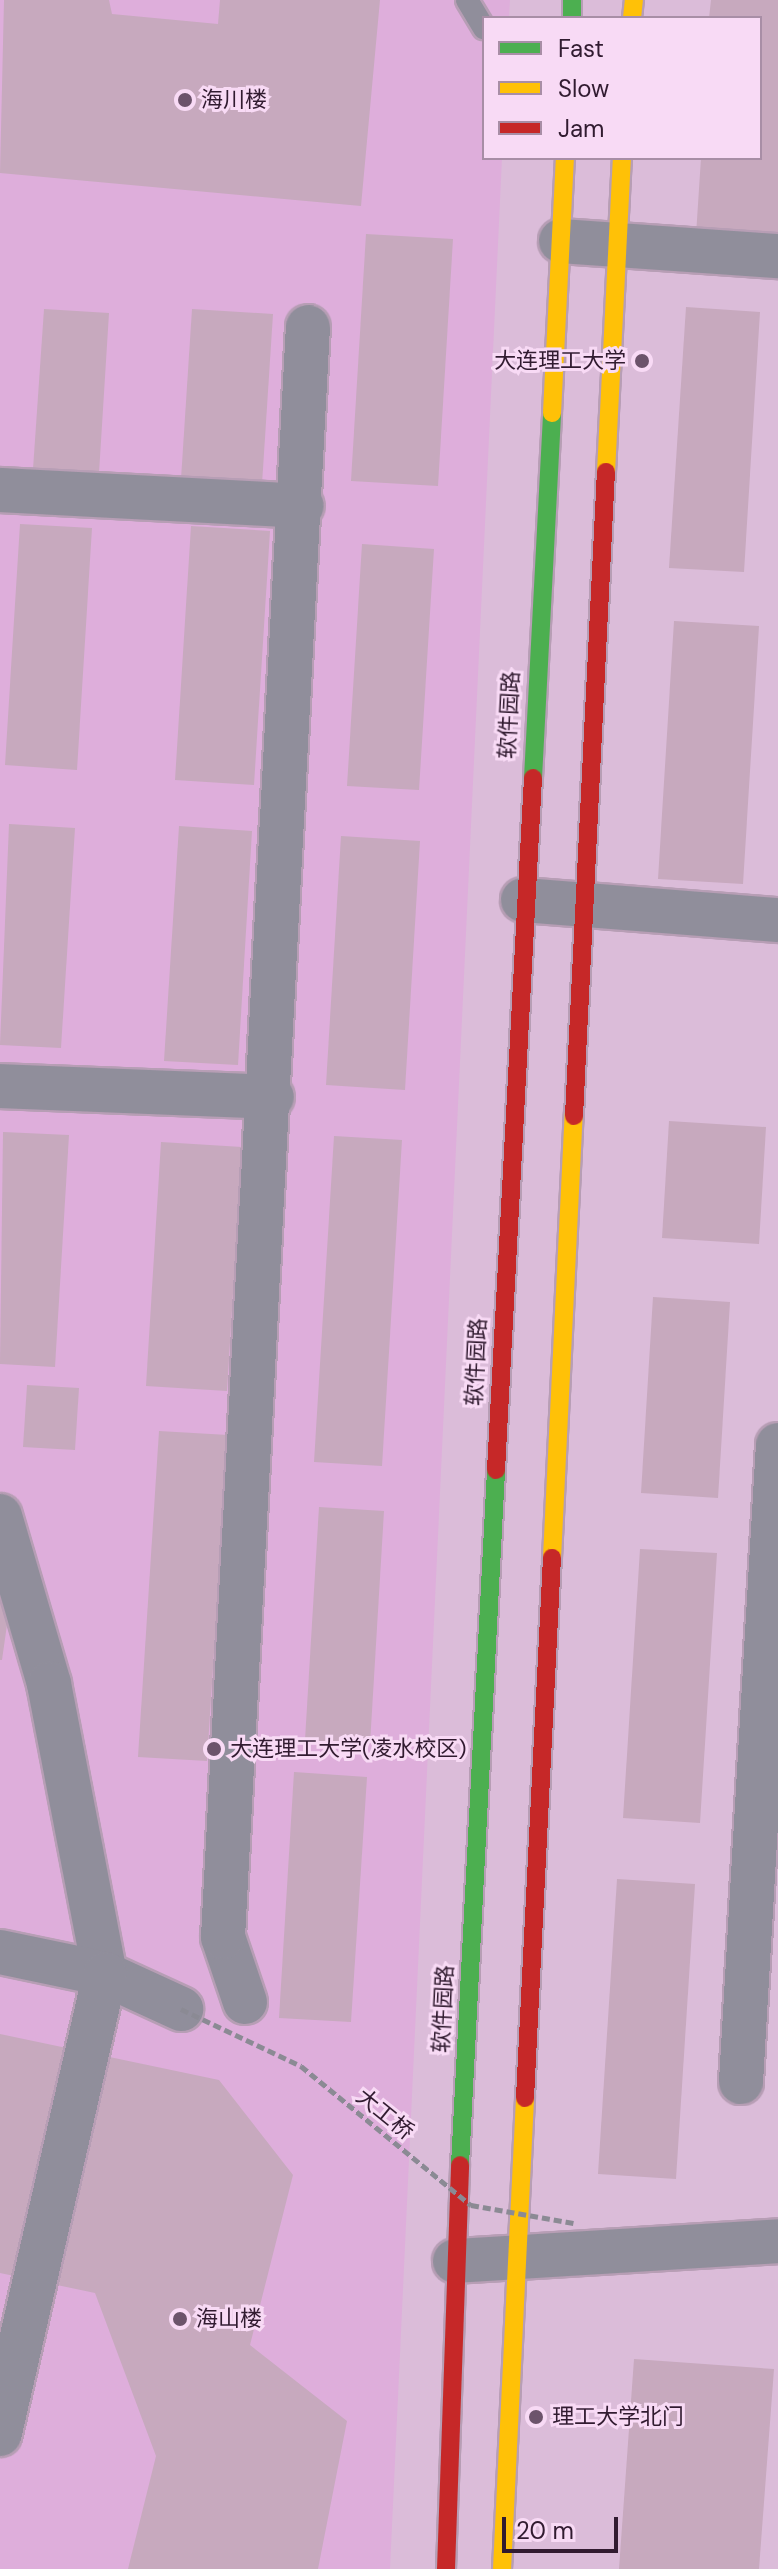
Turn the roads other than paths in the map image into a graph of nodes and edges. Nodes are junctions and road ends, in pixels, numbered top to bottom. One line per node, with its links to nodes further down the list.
1 (467, 0): 2 (lane)
2 (482, 25)
3 (622, 160): 6 (main road)
4 (563, 162): 5 (main road, 软件园路)
5 (561, 241): 6 (street); 11 (main road, 软件园路)
6 (615, 245): 7 (street); 12 (main road)
7 (778, 256)
8 (308, 327): 10 (street)
9 (0, 490): 10 (street)
10 (302, 506): 15 (street)
11 (523, 900): 12 (street); 25 (main road, 软件园路)
12 (582, 903): 13 (street); 24 (main road)
13 (778, 920)
14 (0, 1086): 15 (street)
15 (272, 1097): 20 (street)
16 (778, 1445): 22 (street)
17 (0, 1516): 19 (street)
18 (0, 1952): 19 (street)
19 (105, 1974): 21 (street); 26 (street)
20 (245, 2002)
21 (181, 2009)
22 (741, 2082)
23 (778, 2241): 24 (street)
24 (514, 2257): 25 (street); 28 (main road)
25 (455, 2261): 27 (main road, 软件园路)
26 (0, 2434)
27 (446, 2569)
28 (502, 2569)

